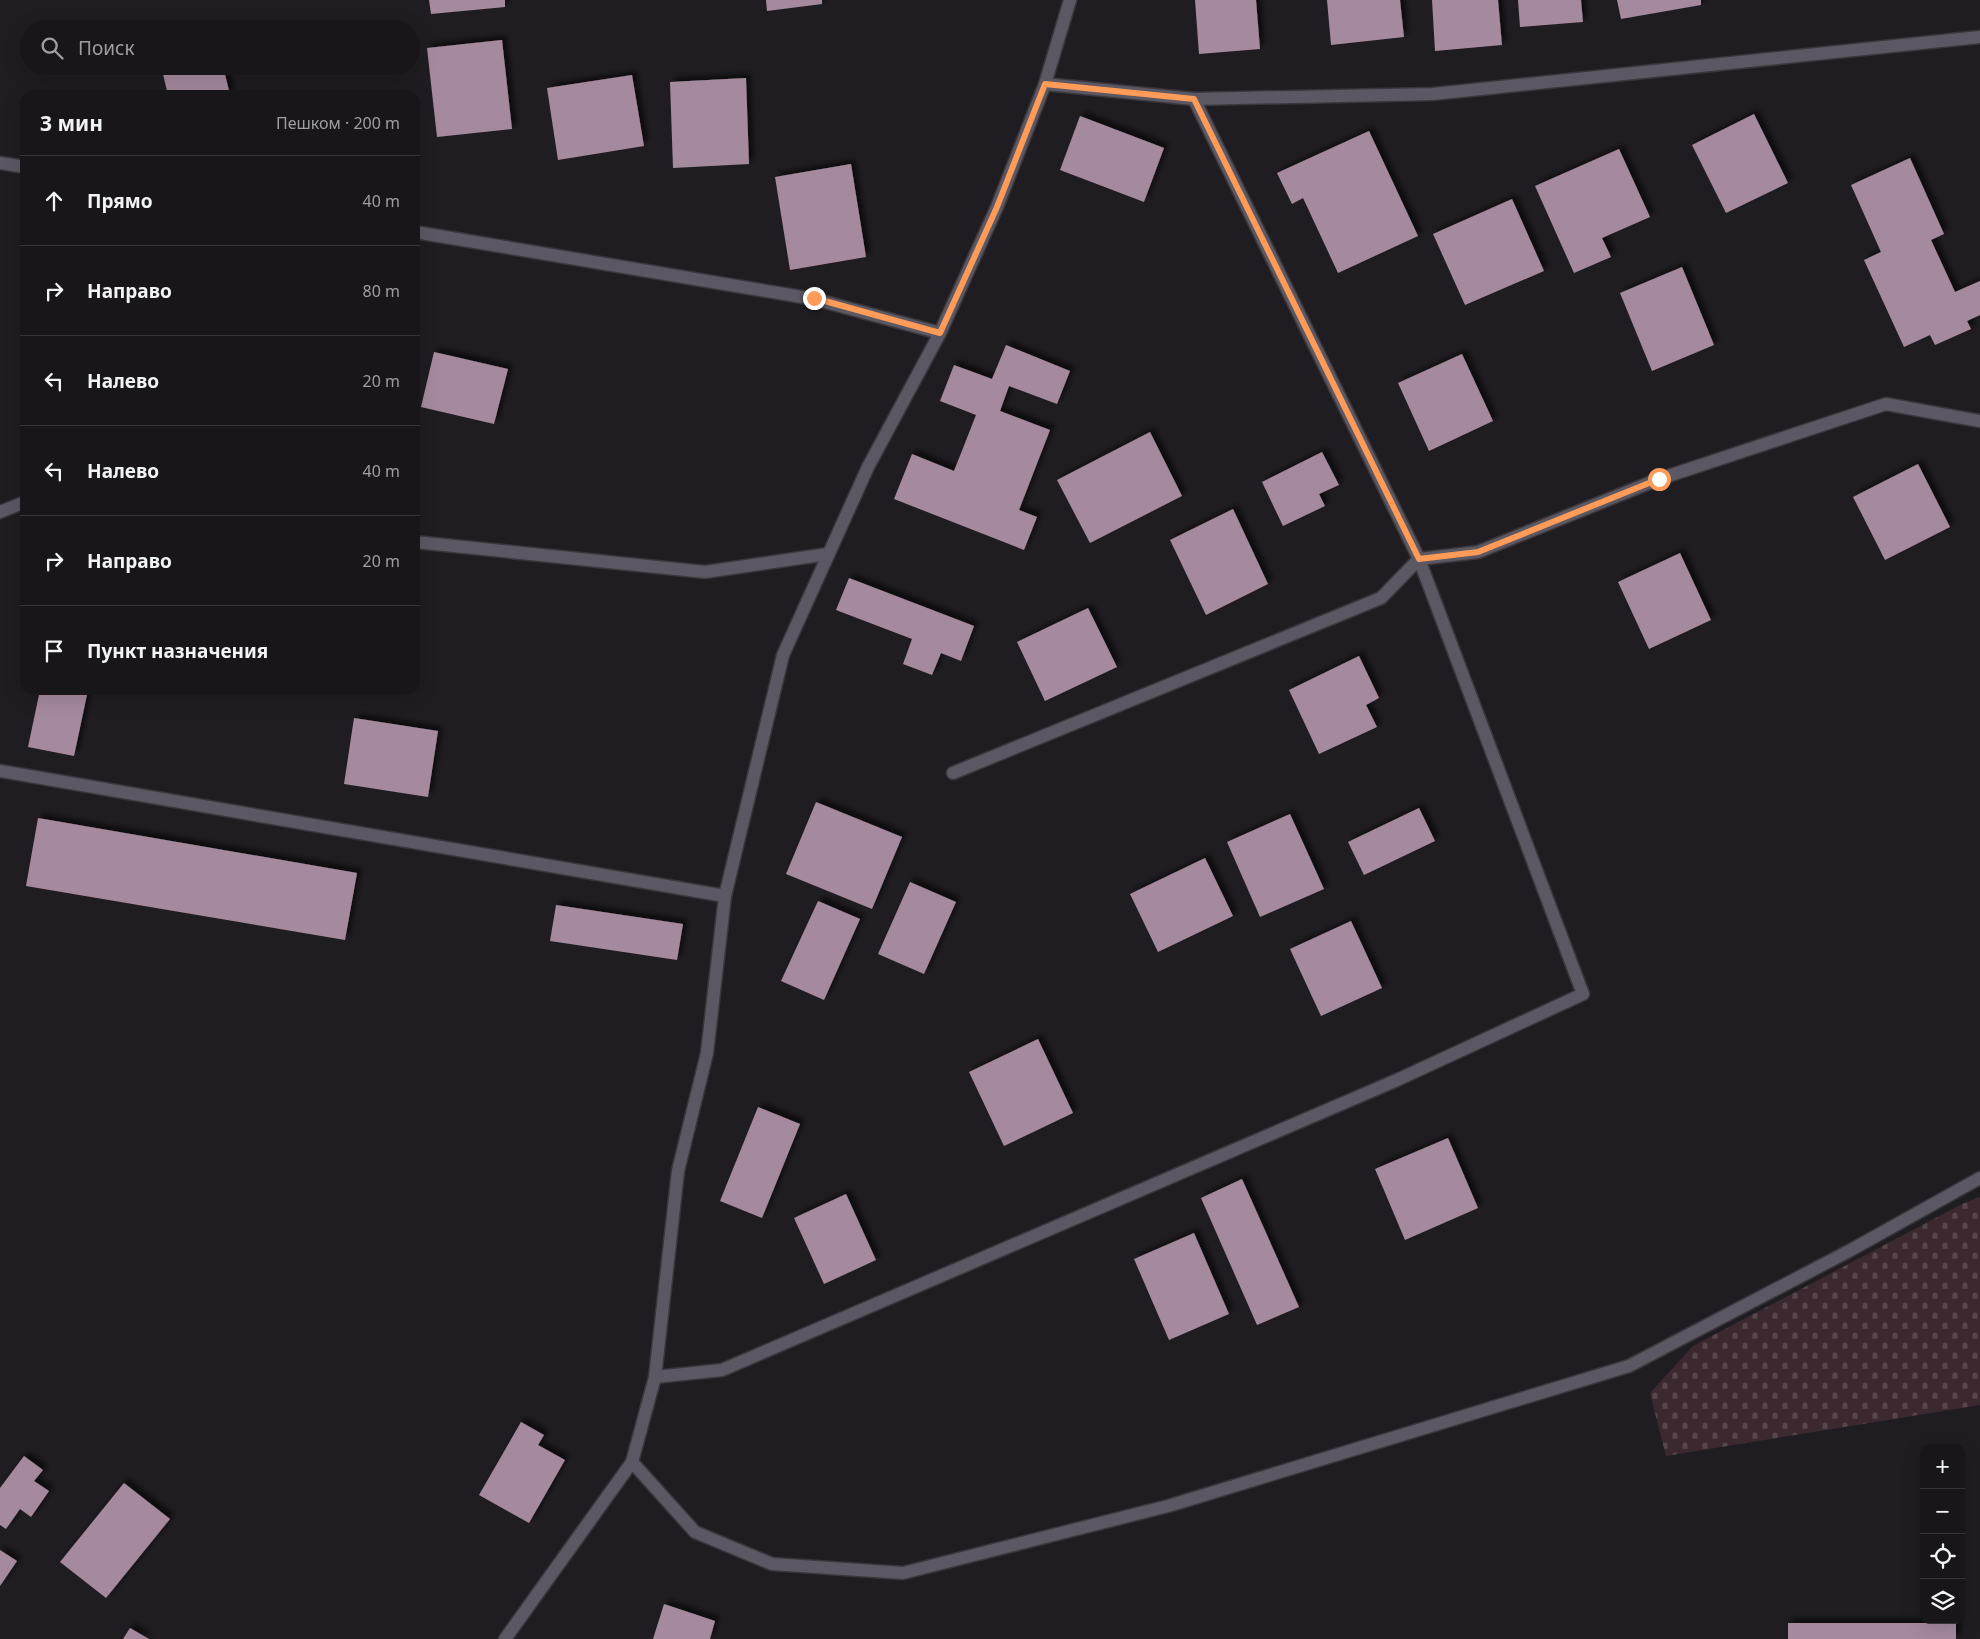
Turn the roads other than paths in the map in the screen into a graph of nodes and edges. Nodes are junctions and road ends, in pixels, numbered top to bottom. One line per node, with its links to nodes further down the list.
1 (1070, 0): 3 (street)
2 (1980, 37): 4 (street)
3 (1045, 84): 4 (street); 8 (street)
4 (1194, 99): 14 (street)
5 (0, 163): 6 (street)
6 (20, 166)
7 (420, 233): 8 (street)
8 (940, 333): 13 (street)
9 (1980, 422): 14 (street)
10 (20, 504): 11 (street)
11 (0, 512)
12 (420, 543): 13 (street)
13 (828, 554): 17 (street)
14 (1419, 559): 16 (street); 19 (street)
15 (0, 771): 17 (street)
16 (953, 773)
17 (725, 896): 19 (street)
18 (1980, 1178): 20 (street)
19 (655, 1377): 20 (street)
20 (632, 1462): 21 (street)
21 (505, 1639)

